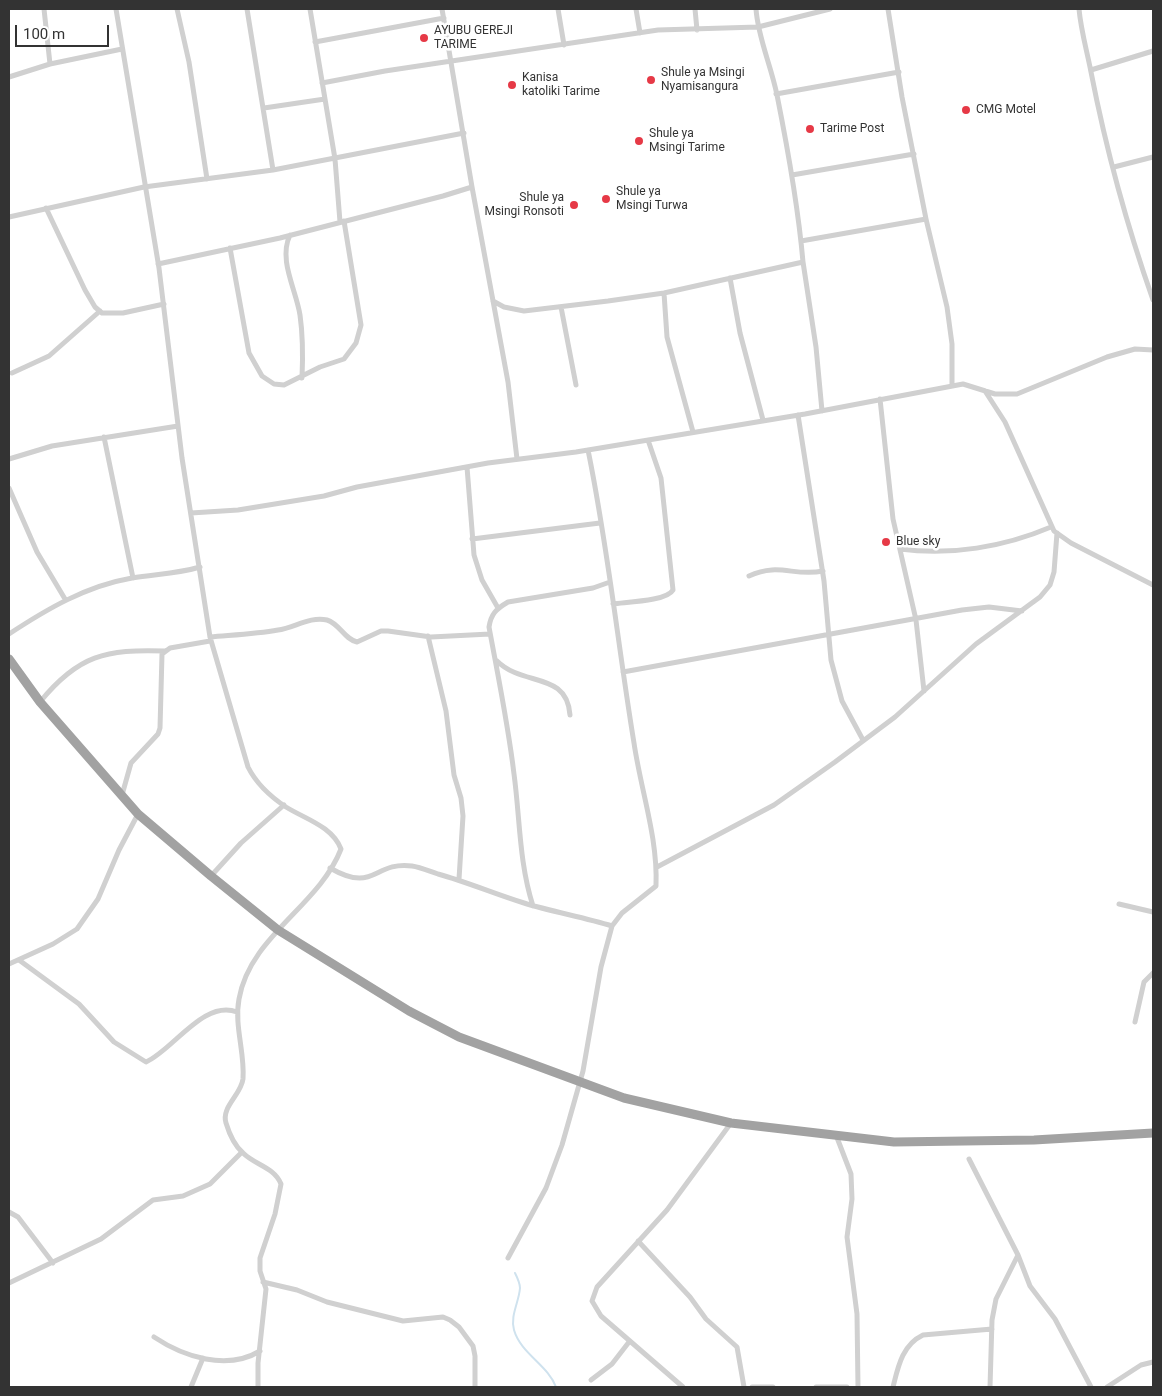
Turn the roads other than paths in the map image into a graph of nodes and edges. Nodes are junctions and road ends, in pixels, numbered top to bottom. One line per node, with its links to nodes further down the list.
1 (44, 9): 23 (street)
2 (116, 9): 20 (street)
3 (177, 9): 38 (street)
4 (247, 9): 30 (street)
5 (310, 9): 18 (street)
6 (442, 9): 14 (street)
7 (558, 9): 19 (street)
8 (636, 9): 17 (street)
9 (695, 9): 16 (street)
10 (756, 9): 15 (street)
11 (830, 9): 15 (street)
12 (888, 9): 25 (street)
13 (1079, 9): 24 (street)
14 (444, 18): 18 (street); 22 (street)
15 (758, 27): 16 (street); 28 (street)
16 (697, 30): 17 (street)
17 (640, 33): 19 (street)
18 (315, 42): 27 (street)
19 (564, 45): 22 (street)
20 (122, 49): 23 (street); 39 (street)
21 (1153, 51): 24 (street)
22 (452, 62): 27 (street); 31 (street)
23 (50, 64): 26 (street)
24 (1091, 70): 35 (street)
25 (899, 72): 28 (street); 32 (street)
26 (9, 77)
27 (322, 83): 29 (street)
28 (776, 94): 37 (street)
29 (325, 99): 30 (street); 34 (street)
30 (264, 108): 36 (street)
31 (464, 133): 34 (street); 40 (street)
32 (914, 154): 37 (street); 43 (street)
33 (1153, 158): 35 (street)
34 (335, 159): 36 (street); 44 (street)
35 (1114, 167): 52 (street)
36 (273, 170): 38 (street)
37 (792, 175): 46 (street)
38 (207, 179): 39 (street)
39 (144, 187): 41 (street); 49 (street)
40 (472, 187): 44 (street); 53 (street)
41 (46, 208): 42 (street); 56 (street)
42 (9, 217)
43 (926, 219): 46 (street); 61 (street)
44 (342, 221): 45 (street); 59 (street)
45 (290, 235): 47 (street); 59 (street)
46 (801, 241): 48 (street)
47 (230, 248): 49 (street); 59 (street)
48 (803, 262): 50 (street); 64 (street)
49 (158, 264): 54 (street)
50 (730, 278): 51 (street); 66 (street)
51 (664, 293): 55 (street); 68 (street)
52 (1153, 300)
53 (493, 301): 55 (street); 73 (street)
54 (164, 304): 56 (street); 67 (street)
55 (561, 307): 60 (street)
56 (100, 311): 58 (street)
57 (1153, 350): 62 (street)
58 (12, 373)
59 (302, 378)
60 (576, 385)
61 (952, 386): 62 (street); 63 (street)
62 (985, 391): 78 (street)
63 (880, 400): 64 (street); 81 (street)
64 (822, 411): 65 (street)
65 (798, 415): 66 (street); 83 (street)
66 (763, 420): 68 (street)
67 (178, 426): 69 (street); 76 (street)
68 (692, 432): 70 (street)
69 (104, 437): 72 (street); 85 (street)
70 (648, 440): 71 (street); 89 (street)
71 (588, 450): 73 (street); 77 (street)
72 (9, 459)
73 (517, 459): 74 (street)
74 (467, 467): 76 (street); 80 (street)
75 (9, 488): 88 (street)
76 (191, 513): 82 (street)
77 (600, 523): 80 (street); 86 (street)
78 (1051, 526): 79 (street); 81 (street)
79 (1057, 533): 87 (street); 91 (street)
80 (472, 539): 90 (street)
81 (900, 549): 92 (street)
82 (200, 567): 85 (street); 97 (street)
83 (823, 571): 84 (street); 95 (street)
84 (749, 576)
85 (133, 578): 88 (street)
86 (610, 582): 89 (street); 90 (street)
87 (1153, 585)
88 (65, 599): 93 (street)
89 (613, 604): 101 (street)
90 (498, 608): 94 (street)
91 (1022, 611): 92 (street); 102 (street)
92 (916, 620): 95 (street); 102 (street)
93 (9, 634)
94 (490, 634): 96 (street); 100 (street)
95 (831, 635): 101 (street); 105 (street)
96 (428, 636): 97 (street); 112 (street)
97 (210, 639): 98 (street); 107 (street)
98 (165, 651): 103 (street); 106 (street)
99 (9, 659): 103 (highway)
100 (496, 660): 104 (street); 114 (street)
101 (623, 672): 109 (street)
102 (924, 691): 105 (street)
103 (40, 702): 106 (highway)
104 (570, 715)
105 (863, 740): 109 (street)
106 (122, 796): 108 (highway)
107 (284, 805): 110 (street); 111 (street)
108 (138, 814): 111 (highway); 118 (street)
109 (657, 867): 116 (street)
110 (330, 868): 112 (street); 117 (street)
111 (211, 876): 117 (highway)
112 (459, 880): 114 (street)
113 (1119, 904): 115 (street)
114 (533, 906): 116 (street)
115 (1153, 912)
116 (612, 926): 123 (street)
117 (278, 930): 121 (street); 123 (highway)
118 (19, 960): 119 (street); 121 (street)
119 (9, 964)
120 (1153, 973): 122 (street)
121 (237, 1012): 127 (street)
122 (1135, 1022)
123 (579, 1083): 124 (highway); 132 (street)
124 (731, 1122): 126 (highway); 130 (street)
125 (1153, 1133): 126 (highway)
126 (835, 1134): 152 (street)
127 (242, 1152): 133 (street); 134 (street)
128 (970, 1159): 131 (street)
129 (9, 1212): 133 (street)
130 (638, 1242): 138 (street); 147 (street)
131 (1018, 1255): 136 (street); 155 (street)
132 (508, 1258)
133 (53, 1262): 135 (street)
134 (263, 1282): 139 (street); 145 (street)
135 (9, 1283)
136 (992, 1329): 153 (street); 154 (street)
137 (154, 1337): 140 (street)
138 (629, 1342): 142 (street); 146 (street)
139 (260, 1351): 140 (street); 144 (street)
140 (203, 1358): 143 (street)
141 (1153, 1362): 156 (street)
142 (591, 1380)
143 (191, 1387)
144 (258, 1387)
145 (474, 1387)
146 (683, 1387)
147 (744, 1387)
148 (752, 1387): 149 (street)
149 (773, 1387)
150 (816, 1387): 151 (street)
151 (847, 1387)
152 (858, 1387)
153 (892, 1387)
154 (990, 1387)
155 (1092, 1387)
156 (1107, 1387)

